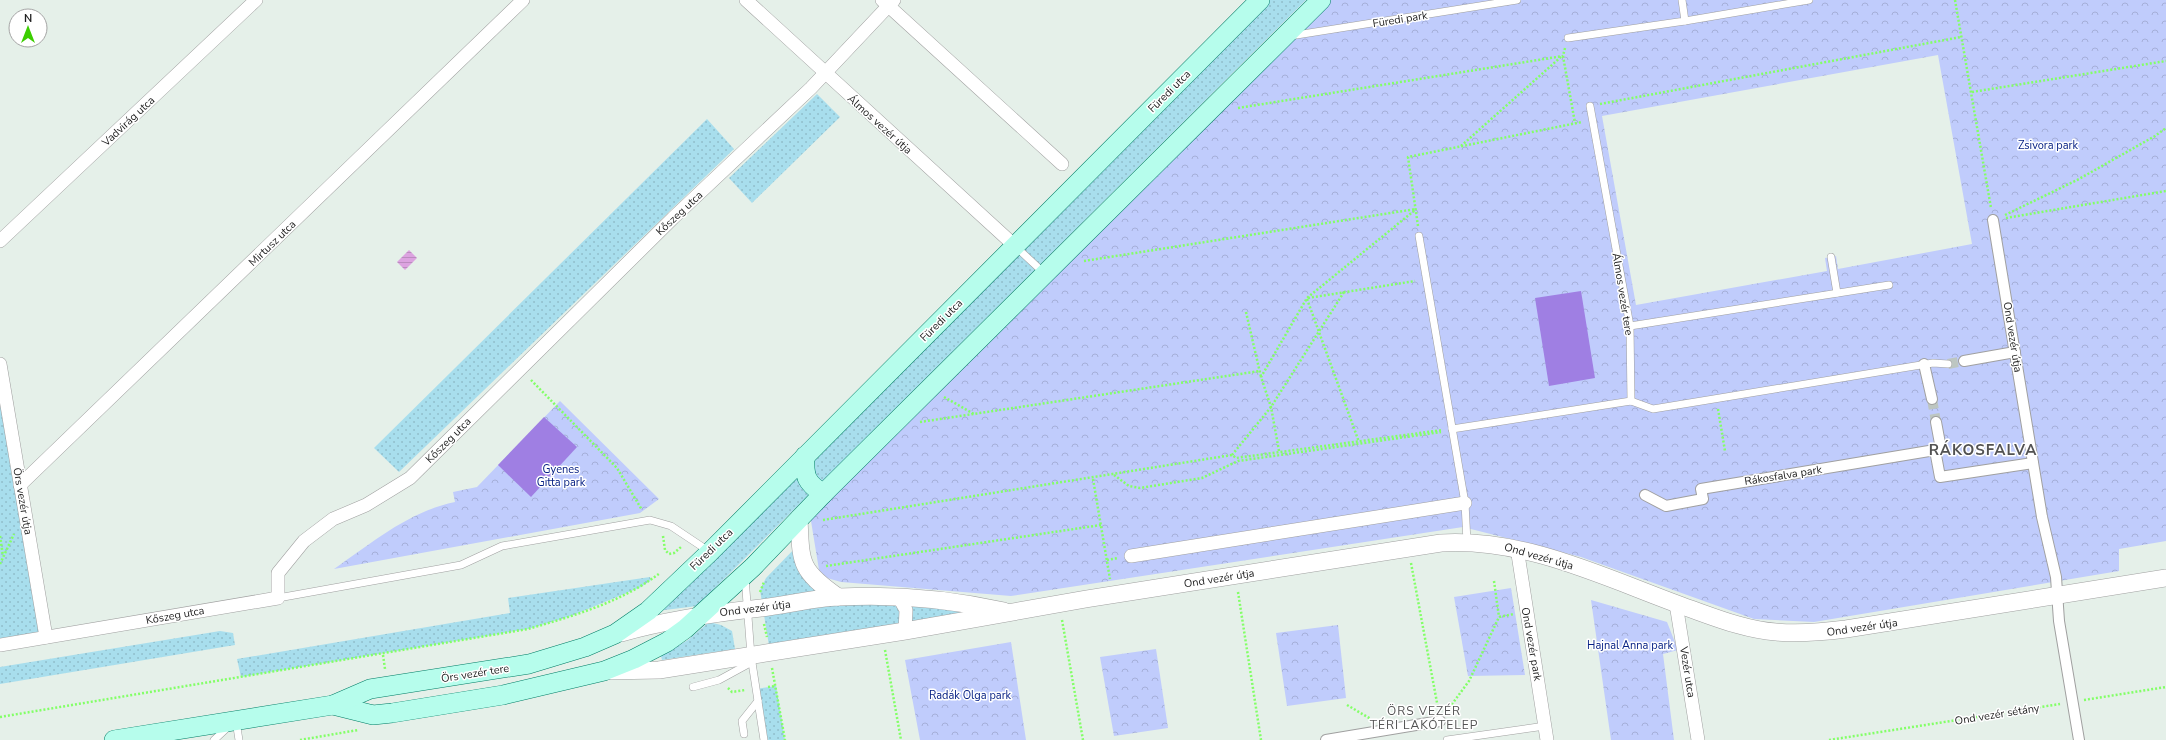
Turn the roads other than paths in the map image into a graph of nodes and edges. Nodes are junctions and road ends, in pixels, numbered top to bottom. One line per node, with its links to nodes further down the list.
1 (256, 0): 18 (street, Vadvirág utca)
2 (523, 0): 37 (street, Mirtusz utca)
3 (746, 0): 13 (street, Álmos vezér útja)
4 (1260, 0): 19 (main road, Füredi utca)
5 (1321, 0): 11 (main road)
6 (1517, 0): 11 (lane, Füredi park)
7 (1682, 0): 10 (lane)
8 (1810, 0): 10 (lane)
9 (888, 2): 13 (street, Kőszeg utca); 15 (street)
10 (1685, 21): 12 (lane)
11 (1283, 38): 21 (main road)
12 (1568, 38)
13 (824, 73): 19 (street, Álmos vezér útja); 51 (street, Kőszeg utca)
14 (1590, 106): 24 (lane, Álmos vezér tere)
15 (1062, 164)
16 (1993, 220): 25 (street, Ond vezér útja)
17 (1420, 236): 33 (lane)
18 (0, 241)
19 (1015, 246): 21 (lane); 35 (main road, Füredi utca)
20 (1831, 257): 23 (lane)
21 (1045, 274): 38 (main road)
22 (1889, 285): 23 (lane)
23 (1837, 293): 24 (lane)
24 (1630, 326): 31 (lane, Álmos vezér tere)
25 (2015, 352): 26 (street); 36 (street, Ond vezér útja)
26 (1964, 361)
27 (0, 364): 37 (street, Örs vezér útja)
28 (1928, 364): 29 (lane); 30 (street); 31 (lane)
29 (1948, 364)
30 (1932, 399)
31 (1631, 400): 33 (lane)
32 (1936, 422): 34 (street)
33 (1452, 429): 40 (lane)
34 (1935, 450): 36 (street); 39 (street, Rákosfalva park)
35 (805, 456): 38 (main road); 44 (main road, Füredi utca)
36 (2033, 463): 49 (street, Ond vezér útja)
37 (20, 485): 58 (street, Örs vezér útja)
38 (823, 494): 41 (main road)
39 (1645, 495)
40 (1465, 503): 42 (lane); 45 (street)
41 (799, 518): 46 (main road); 50 (street)
42 (1467, 542): 43 (street, Ond vezér útja); 54 (street, Ond vezér útja)
43 (1517, 548): 52 (street, Ond vezér útja); 67 (street, Ond vezér park)
44 (710, 552): 51 (lane); 57 (main road, Füredi utca)
45 (1131, 556)
46 (745, 575): 53 (lane); 55 (main road)
47 (2166, 578): 49 (street, Ond vezér útja)
48 (898, 596): 50 (street, Ond vezér útja); 54 (street, Ond vezér útja); 56 (street)
49 (2058, 596): 52 (street, Ond vezér útja); 81 (street)
50 (838, 597): 53 (street, Ond vezér útja)
51 (278, 598): 58 (street, Kőszeg utca)
52 (1676, 604): 80 (street, Vezér utca)
53 (755, 608): 55 (street, Ond vezér útja); 60 (lane)
54 (1012, 613): 56 (street, Ond vezér útja)
55 (701, 615): 57 (street, Ond vezér útja); 61 (main road, Örs vezér tere)
56 (905, 631): 60 (street, Ond vezér útja)
57 (615, 634): 64 (main road, Örs vezér tere)
58 (46, 637): 59 (street, Kőszeg utca)
59 (0, 645)
60 (752, 659): 61 (street, Örs vezér tere); 62 (lane); 63 (lane)
61 (604, 671): 64 (main road, Örs vezér tere)
62 (693, 687)
63 (758, 701): 69 (lane); 76 (lane)
64 (333, 705): 65 (main road, Örs vezér tere)
65 (236, 720): 68 (main road, Örs vezér tere); 74 (lane); 75 (lane)
66 (1440, 721): 77 (street)
67 (1545, 726): 78 (lane); 79 (street, Ond vezér park)
68 (192, 727): 70 (main road, Örs vezér tere); 73 (lane)
69 (744, 734)
70 (136, 736): 71 (main road, Örs vezér tere); 72 (lane, Örs vezér tere)
71 (114, 740)
72 (157, 740)
73 (179, 740)
74 (214, 740)
75 (239, 740)
76 (764, 740)
77 (1326, 740)
78 (1447, 740)
79 (1547, 740)
80 (1698, 740)
81 (2079, 740)

